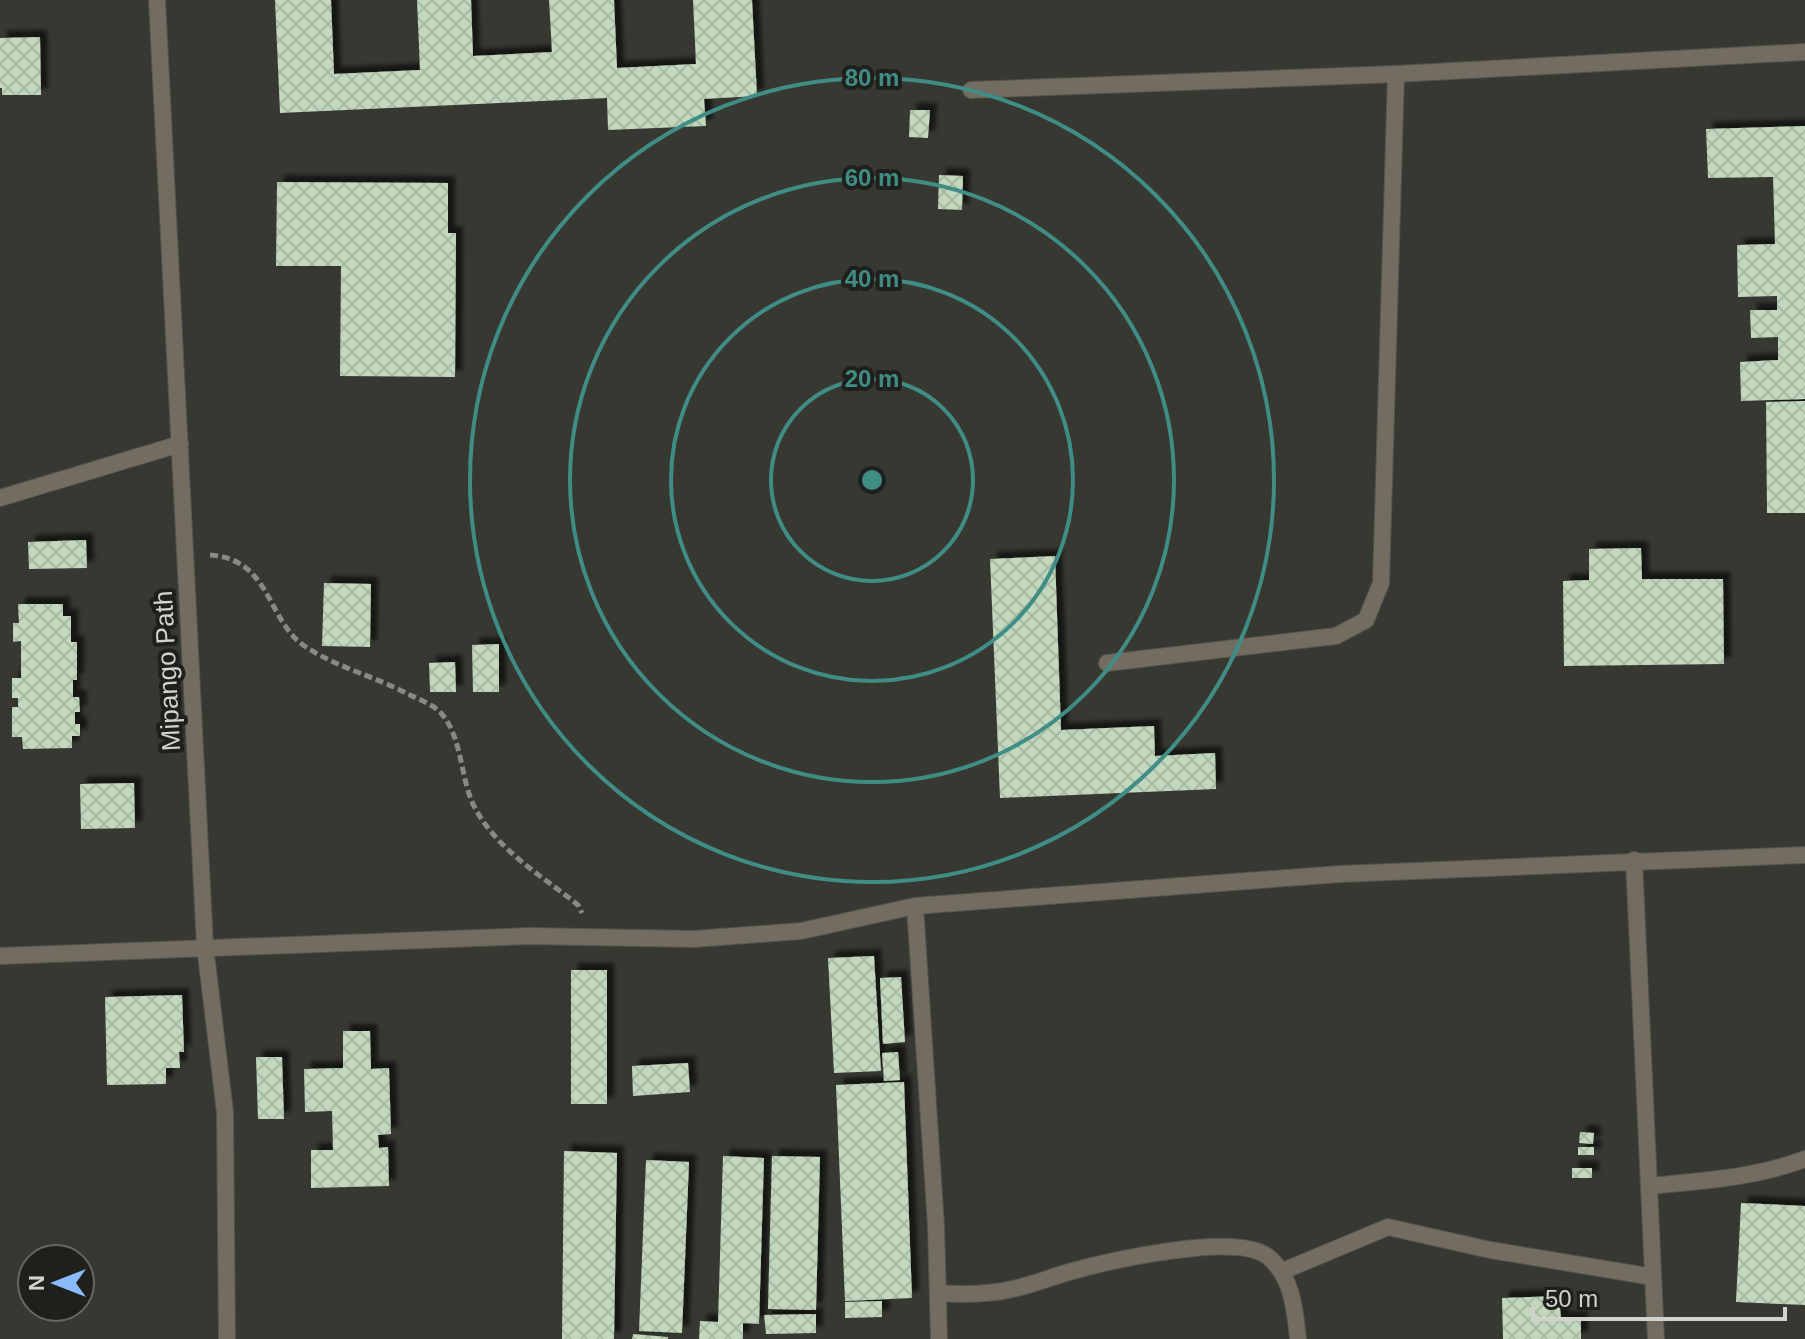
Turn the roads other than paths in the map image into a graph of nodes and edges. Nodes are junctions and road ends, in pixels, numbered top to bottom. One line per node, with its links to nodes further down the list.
1 (157, 0): 5 (street, Mipango Path)
2 (1805, 52): 3 (street)
3 (1396, 74): 4 (street); 7 (street)
4 (971, 90)
5 (180, 444): 6 (street); 11 (street, Mipango Path)
6 (0, 498)
7 (1107, 663)
8 (1805, 855): 9 (street)
9 (1634, 860): 10 (street); 14 (street)
10 (915, 906): 11 (street); 17 (street)
11 (205, 946): 12 (street); 18 (street, Mipango Path)
12 (0, 956)
13 (1805, 1159): 14 (street)
14 (1649, 1186): 16 (street)
15 (1283, 1271): 16 (street); 17 (street); 20 (street)
16 (1653, 1277): 21 (street)
17 (938, 1293): 19 (street)
18 (227, 1339)
19 (939, 1339)
20 (1298, 1339)
21 (1656, 1339)

